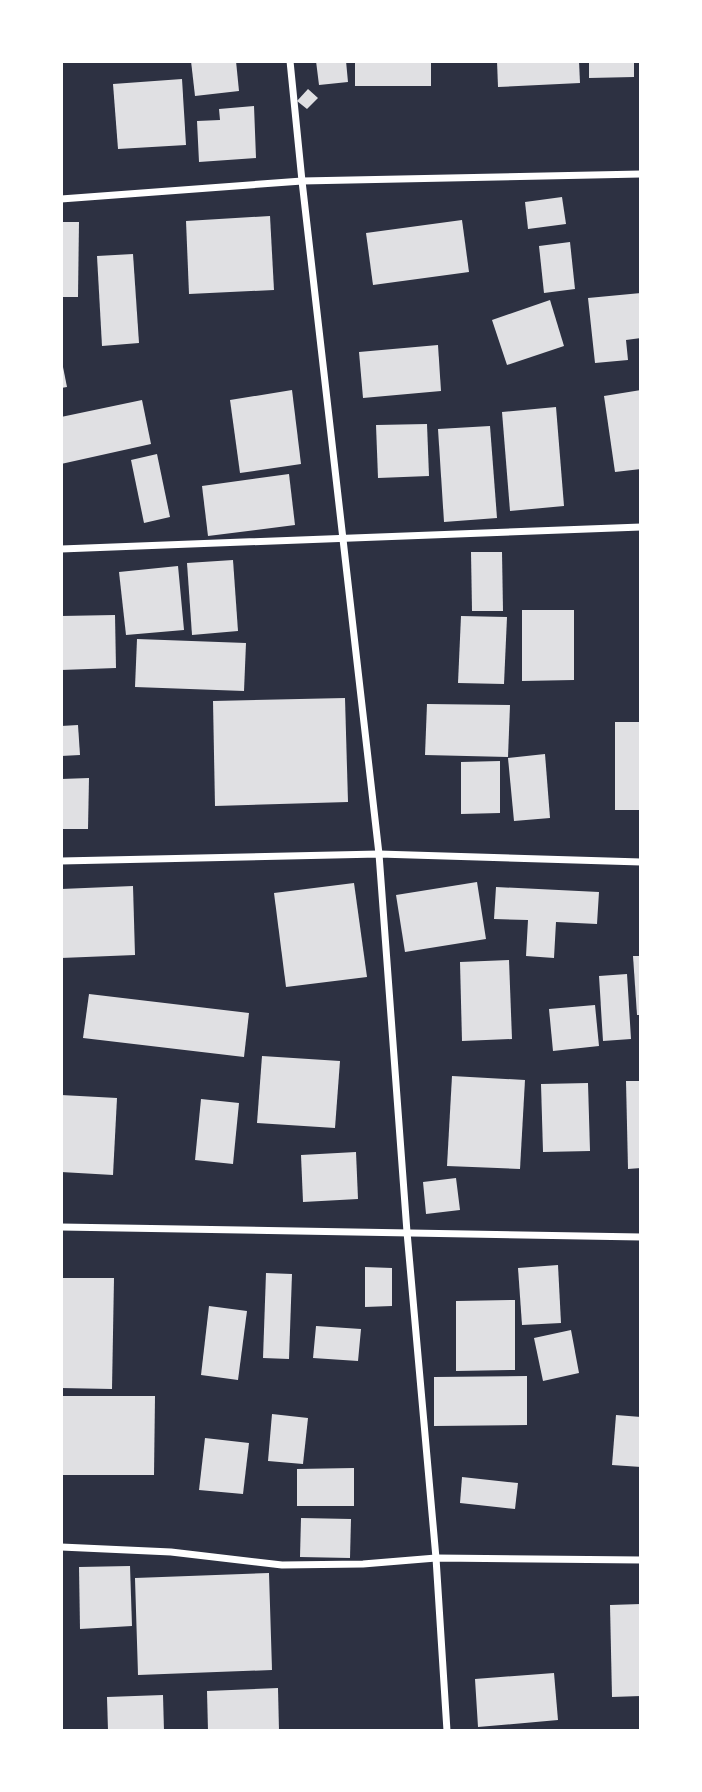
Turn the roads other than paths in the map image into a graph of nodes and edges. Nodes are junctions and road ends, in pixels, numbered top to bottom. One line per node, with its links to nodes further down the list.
1 (290, 61): 3 (street)
2 (641, 174): 3 (street)
3 (302, 181): 4 (street); 6 (street)
4 (61, 198)
5 (641, 527): 6 (street)
6 (342, 538): 7 (street); 8 (street)
7 (61, 549)
8 (379, 854): 9 (street); 10 (street); 12 (street)
9 (61, 861)
10 (641, 862)
11 (61, 1227): 12 (street)
12 (407, 1232): 13 (street); 15 (street)
13 (641, 1237)
14 (61, 1547): 15 (street)
15 (436, 1558): 16 (street); 17 (street)
16 (641, 1560)
17 (447, 1731)

